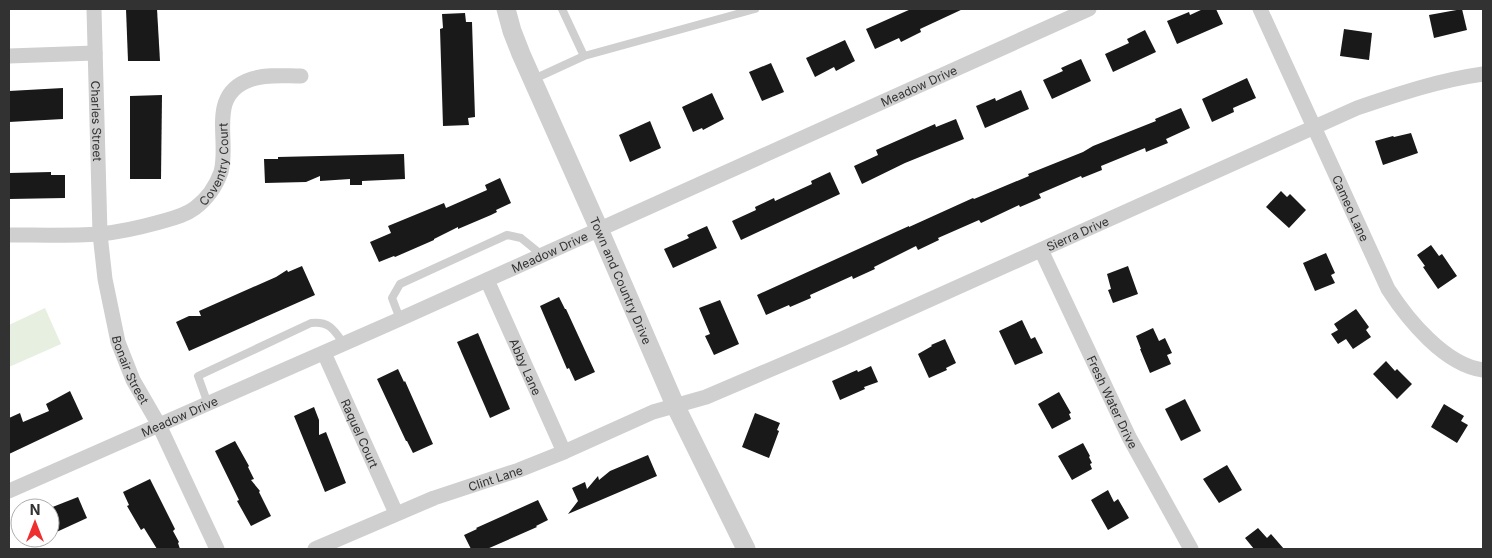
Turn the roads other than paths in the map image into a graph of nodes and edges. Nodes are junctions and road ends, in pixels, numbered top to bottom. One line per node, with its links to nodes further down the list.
1 (94, 9): 7 (street, Charles Street)
2 (506, 9): 12 (street, Town and Country Drive)
3 (562, 9): 9 (lane)
4 (755, 9): 9 (lane)
5 (1089, 9): 14 (street, Meadow Drive)
6 (1260, 9): 13 (street, Cameo Lane)
7 (95, 53): 8 (street); 15 (street, Charles Street)
8 (9, 56)
9 (584, 56): 12 (lane)
10 (1483, 74): 13 (street, Sierra Drive)
11 (301, 76): 15 (street, Coventry Court)
12 (532, 80): 14 (street, Town and Country Drive)
13 (1315, 127): 17 (street, Sierra Drive); 23 (street, Cameo Lane)
14 (599, 229): 18 (street, Meadow Drive); 25 (street, Town and Country Drive)
15 (100, 234): 16 (street, Coventry Court); 26 (street, Bonair Street)
16 (9, 235)
17 (1041, 250): 25 (street, Sierra Drive); 33 (street, Fresh Water Drive)
18 (542, 255): 19 (street, Meadow Drive); 20 (lane)
19 (487, 280): 20 (street, Meadow Drive); 27 (street, Abby Lane)
20 (400, 319): 21 (street, Meadow Drive)
21 (344, 344): 22 (street, Meadow Drive); 24 (lane)
22 (324, 353): 24 (street, Meadow Drive); 29 (street, Raquel Court)
23 (1483, 370)
24 (208, 404): 26 (street, Meadow Drive)
25 (675, 405): 27 (street, Clint Lane); 32 (street, Town and Country Drive)
26 (159, 425): 28 (street, Meadow Drive); 30 (street, Bonair Street)
27 (564, 452): 29 (street, Clint Lane)
28 (9, 491)
29 (396, 513): 31 (street, Clint Lane)
30 (217, 549)
31 (315, 549)
32 (746, 549)
33 (1191, 549)

